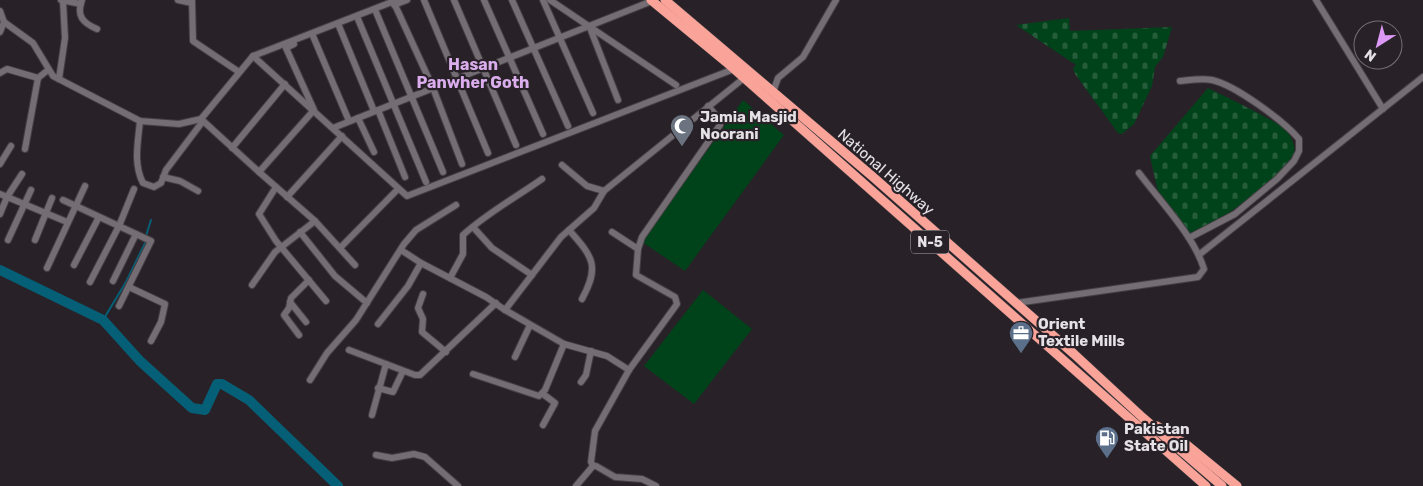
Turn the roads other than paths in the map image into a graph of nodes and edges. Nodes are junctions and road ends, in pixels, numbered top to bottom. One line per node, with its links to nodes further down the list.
1 (62, 0): 14 (street); 39 (street)
2 (178, 0): 15 (street)
3 (407, 0): 16 (street)
4 (424, 0): 38 (street)
5 (454, 0): 30 (street)
6 (484, 0): 29 (street)
7 (512, 0): 27 (street)
8 (543, 0): 26 (street)
9 (550, 0): 22 (street)
10 (652, 0): 22 (street); 31 (highway, National Highway / N-5)
11 (665, 0): 44 (highway, National Highway / N-5)
12 (836, 0): 44 (street)
13 (1316, 0): 49 (street)
14 (81, 2): 23 (street)
15 (192, 2): 33 (street)
16 (396, 2): 18 (street); 28 (street); 43 (street)
17 (0, 11): 20 (street)
18 (376, 12): 19 (street); 45 (street)
19 (358, 19): 21 (street); 47 (street)
20 (4, 22): 24 (street); 32 (street)
21 (339, 26): 25 (street); 51 (street)
22 (589, 26): 26 (street); 42 (street); 46 (street)
23 (97, 29)
24 (0, 32)
25 (313, 36): 50 (street); 56 (street)
26 (560, 39): 27 (street); 52 (street)
27 (534, 48): 29 (street); 57 (street)
28 (253, 56): 33 (street); 41 (street)
29 (508, 58): 30 (street); 59 (street)
30 (483, 68): 38 (street); 61 (street)
31 (734, 69): 37 (highway, National Highway / N-5); 81 (street)
32 (48, 70): 36 (street); 39 (street)
33 (239, 72): 54 (street)
34 (0, 73): 36 (street)
35 (1423, 76): 49 (street)
36 (38, 78): 64 (street)
37 (744, 78): 48 (street); 158 (highway, National Highway / N-5)
38 (457, 79): 43 (street); 66 (street)
39 (59, 80): 55 (street)
40 (1180, 81): 104 (street)
41 (285, 84): 50 (street); 63 (street)
42 (676, 85)
43 (433, 88): 45 (street); 68 (street)
44 (773, 92): 129 (highway, National Highway / N-5)
45 (411, 97): 47 (street); 71 (street)
46 (618, 100)
47 (394, 104): 51 (street); 77 (street)
48 (708, 106): 84 (street); 109 (street)
49 (1383, 109): 111 (street)
50 (314, 110): 58 (street); 70 (street)
51 (376, 111): 53 (street); 74 (street)
52 (593, 114)
53 (358, 118): 56 (street); 65 (street)
54 (202, 120): 55 (street); 63 (street); 75 (street)
55 (140, 121): 75 (street)
56 (349, 121): 58 (street)
57 (568, 126)
58 (333, 128): 60 (street)
59 (543, 134)
60 (342, 136): 81 (street); 87 (street)
61 (516, 145)
62 (11, 146): 67 (street)
63 (232, 148): 70 (street)
64 (25, 149)
65 (374, 152)
66 (488, 153)
67 (0, 164)
68 (462, 164)
69 (562, 165): 84 (street)
70 (259, 172): 79 (street)
71 (443, 172)
72 (1139, 173): 104 (street)
73 (22, 174): 86 (street)
74 (406, 176)
75 (163, 177): 83 (street)
76 (542, 179): 99 (street)
77 (426, 182)
78 (85, 186): 92 (street)
79 (276, 188): 87 (street); 107 (street)
80 (134, 189): 98 (street)
81 (398, 189): 108 (street)
82 (31, 190): 90 (street)
83 (198, 191)
84 (604, 191): 100 (street)
85 (0, 194): 86 (street)
86 (7, 197): 90 (street); 94 (street)
87 (286, 197): 96 (street)
88 (52, 198): 93 (street)
89 (63, 200): 92 (street)
90 (26, 204): 93 (street); 105 (street)
91 (456, 204): 110 (street)
92 (75, 206): 95 (street); 97 (street)
93 (46, 213): 97 (street); 106 (street)
94 (0, 214)
95 (98, 216): 98 (street); 113 (street)
96 (315, 220): 101 (street); 108 (street)
97 (68, 222): 115 (street)
98 (119, 226): 103 (street); 120 (street)
99 (472, 227): 116 (street); 117 (street)
100 (569, 230): 116 (street); 124 (street)
101 (300, 232): 107 (street); 127 (street)
102 (612, 232): 109 (street)
103 (136, 234): 119 (street); 122 (street)
104 (1189, 238): 111 (street)
105 (8, 240)
106 (34, 240)
107 (282, 247): 118 (street); 121 (street)
108 (340, 248): 114 (street)
109 (638, 249): 143 (street)
110 (400, 250): 112 (street); 127 (street)
111 (1200, 254): 129 (street)
112 (421, 263): 117 (street); 133 (street)
113 (74, 265)
114 (355, 265)
115 (47, 268)
116 (532, 275): 131 (street)
117 (450, 278): 128 (street)
118 (309, 280): 125 (street); 126 (street)
119 (113, 281)
120 (90, 282)
121 (252, 285)
122 (129, 287): 130 (street); 136 (street)
123 (423, 294): 140 (street)
124 (582, 299)
125 (326, 301)
126 (290, 302): 132 (street); 135 (street)
127 (367, 303): 146 (street)
128 (496, 303): 131 (street); 140 (street)
129 (1016, 303): 151 (highway, National Highway / N-5)
130 (119, 306)
131 (505, 310): 134 (street)
132 (306, 322)
133 (378, 324)
134 (530, 324): 137 (street); 141 (street)
135 (299, 335)
136 (151, 341)
137 (564, 344): 139 (street); 149 (street)
138 (349, 350): 142 (street)
139 (591, 351): 143 (street); 147 (street)
140 (446, 352): 144 (street)
141 (515, 357)
142 (386, 364): 144 (street); 148 (street)
143 (629, 370): 154 (street)
144 (403, 371): 148 (street)
145 (473, 374): 149 (street)
146 (310, 380)
147 (581, 382)
148 (378, 388): 150 (street)
149 (543, 394): 152 (street)
150 (372, 415)
151 (1142, 418): 159 (highway, National Highway / N-5); 160 (highway)
152 (544, 424)
153 (376, 455): 155 (street)
154 (593, 466): 156 (street); 157 (street)
155 (454, 485)
156 (576, 486)
157 (656, 486)
158 (1206, 486)
159 (1222, 486)
160 (1237, 486)

